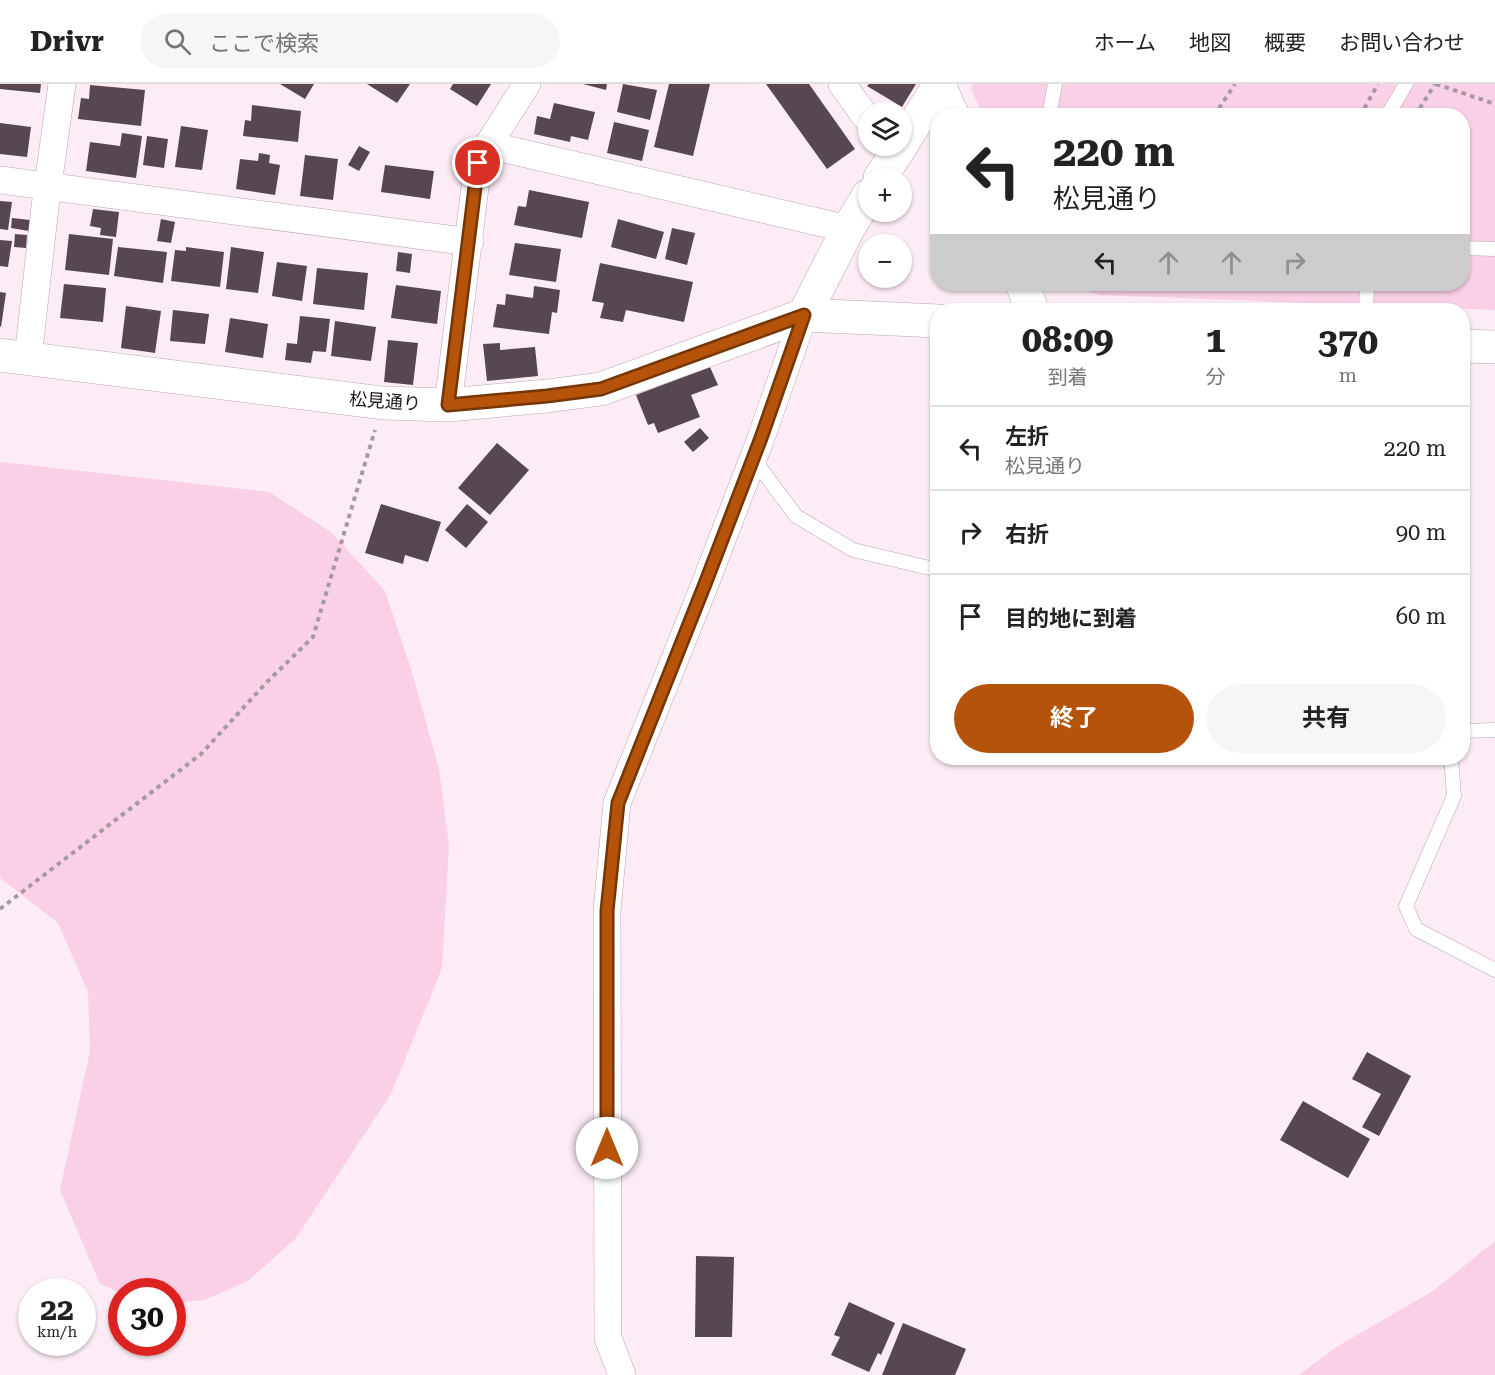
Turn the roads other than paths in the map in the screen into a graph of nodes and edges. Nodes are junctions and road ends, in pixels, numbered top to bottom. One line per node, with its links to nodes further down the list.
1 (62, 84): 14 (street)
2 (527, 84): 12 (street)
3 (842, 84): 7 (street)
4 (939, 84): 8 (street); 11 (street)
5 (1055, 84): 9 (lane)
6 (1406, 84): 10 (lane)
7 (858, 106)
8 (950, 108)
9 (1050, 108)
10 (1392, 108)
11 (912, 125)
12 (488, 145): 16 (street); 17 (street)
13 (0, 180): 14 (street)
14 (48, 186): 17 (street); 24 (street)
15 (858, 212): 16 (street)
16 (848, 229): 20 (street)
17 (470, 242): 25 (street)
18 (1470, 248): 19 (lane)
19 (1495, 249)
20 (804, 315): 21 (street); 25 (street, 松見通り); 26 (street)
21 (930, 321)
22 (1470, 346): 23 (street)
23 (1495, 347)
24 (14, 356): 25 (street, 松見通り)
25 (448, 405)
26 (753, 458): 27 (lane); 32 (street)
27 (930, 568)
28 (1495, 730): 29 (lane)
29 (1470, 731)
30 (1452, 765): 31 (lane)
31 (1495, 970)
32 (622, 1375)

